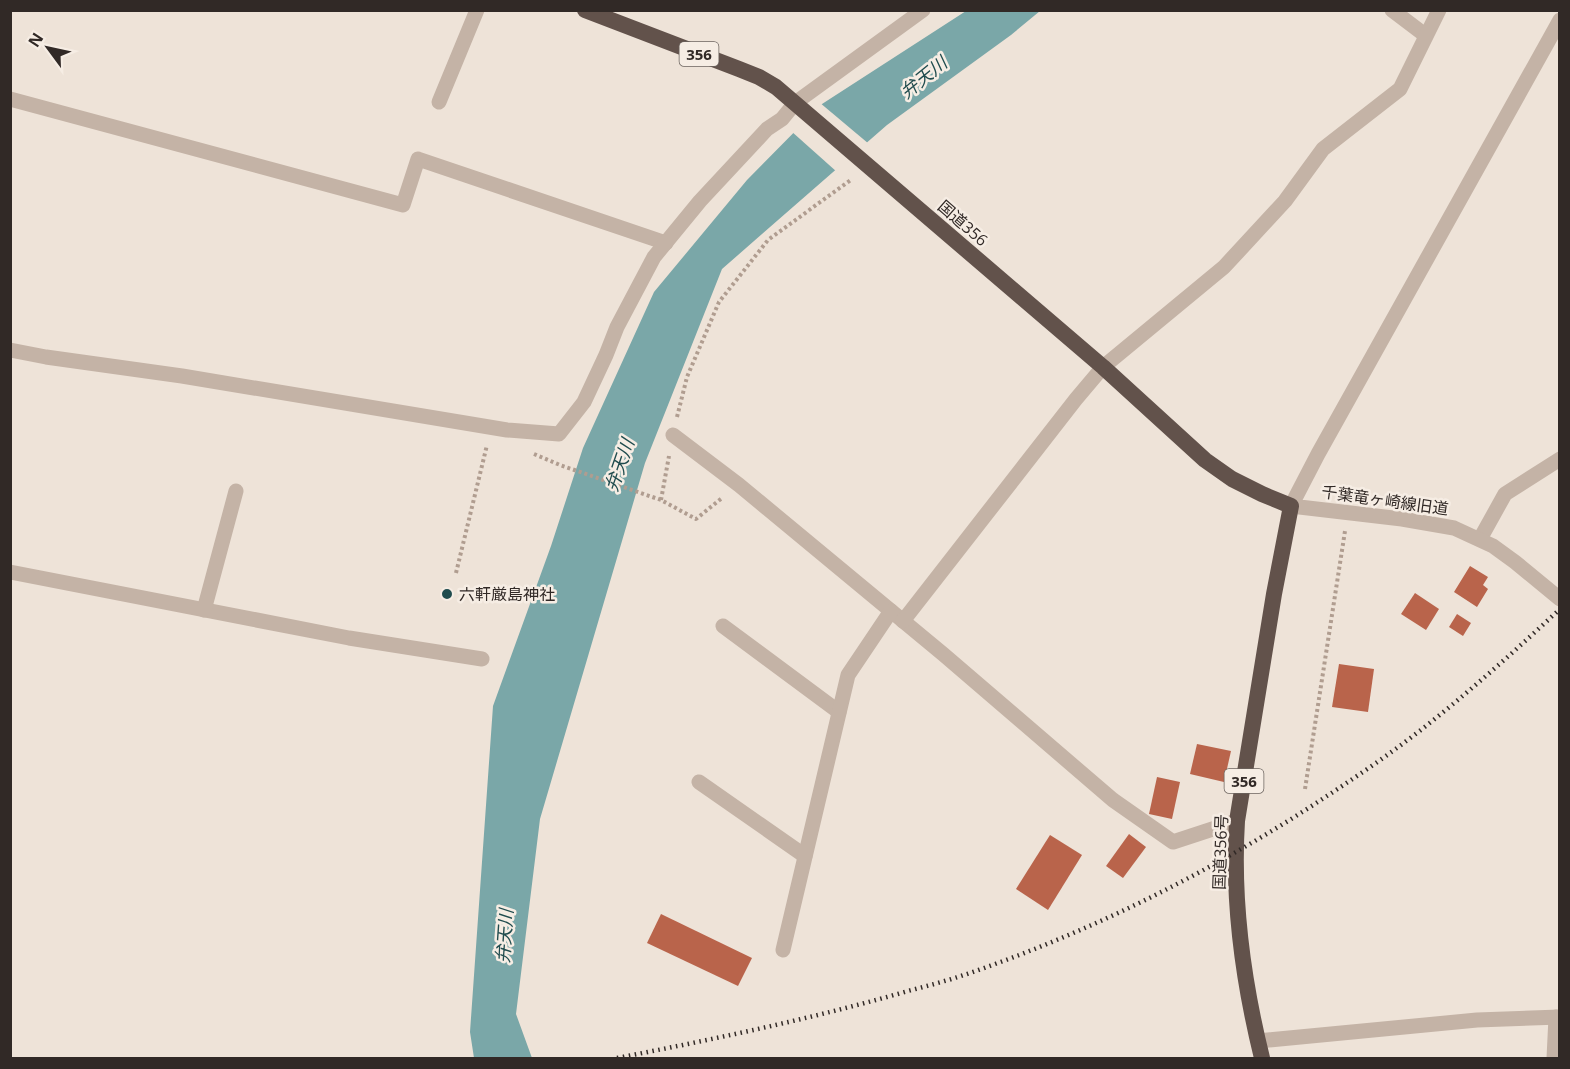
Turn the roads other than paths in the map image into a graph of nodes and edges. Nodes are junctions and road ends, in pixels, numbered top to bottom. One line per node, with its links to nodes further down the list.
1 (477, 10): 9 (street)
2 (585, 10): 10 (highway, 国道356 / 356)
3 (923, 10): 10 (street)
4 (1392, 10): 7 (street)
5 (1438, 10): 7 (street)
6 (1560, 20): 17 (street)
7 (1425, 35): 13 (street)
8 (10, 99): 11 (street)
9 (439, 102)
10 (800, 107): 11 (street); 13 (highway, 国道356 / 356)
11 (666, 243): 12 (street)
12 (10, 350)
13 (1103, 367): 17 (highway, 国道356 / 356); 23 (street)
14 (673, 435): 22 (street)
15 (1560, 459): 18 (street)
16 (236, 491): 21 (street)
17 (1291, 506): 18 (street, 千葉竜ヶ崎線旧道); 28 (highway, 国道356号 / 356)
18 (1480, 539): 20 (street, 千葉竜ヶ崎線旧道)
19 (10, 572): 21 (street)
20 (1560, 599)
21 (204, 610): 25 (street)
22 (891, 611): 23 (street); 26 (street)
23 (903, 621): 28 (street)
24 (723, 626): 26 (street)
25 (482, 659)
26 (839, 712): 29 (street)
27 (699, 782): 29 (street)
28 (1237, 821): 32 (highway, 国道356号 / 356)
29 (805, 856): 30 (street)
30 (783, 950)
31 (1558, 1017): 32 (street); 34 (street)
32 (1258, 1041): 33 (highway, 国道356号 / 356)
33 (1262, 1059)
34 (1554, 1059)

